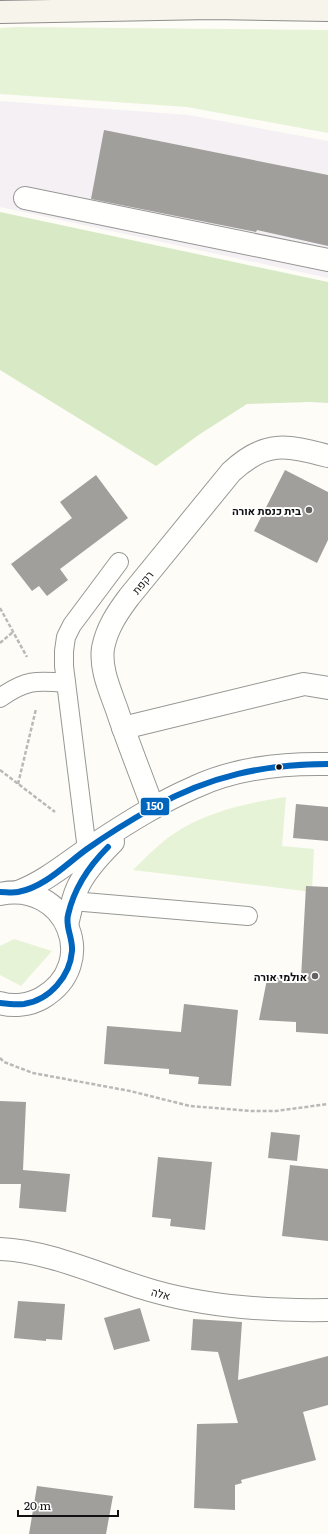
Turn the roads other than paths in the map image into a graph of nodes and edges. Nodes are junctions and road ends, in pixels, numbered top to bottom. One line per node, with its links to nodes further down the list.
1 (328, 10): 2 (main road)
2 (0, 12)
3 (25, 198): 4 (street)
4 (328, 260)
5 (328, 456): 10 (street, רקפת)
6 (119, 562): 7 (lane)
7 (66, 684): 9 (lane); 13 (lane)
8 (328, 688): 10 (street)
9 (0, 698)
10 (123, 728): 12 (street, רקפת)
11 (328, 764): 12 (street)
12 (153, 808): 13 (street); 15 (street)
13 (87, 850): 14 (street)
14 (7, 892): 17 (street)
15 (72, 901): 16 (lane); 17 (street)
16 (248, 916)
17 (67, 925): 18 (street)
18 (0, 1003)
19 (0, 1249): 20 (street, אלה)
20 (328, 1310)

